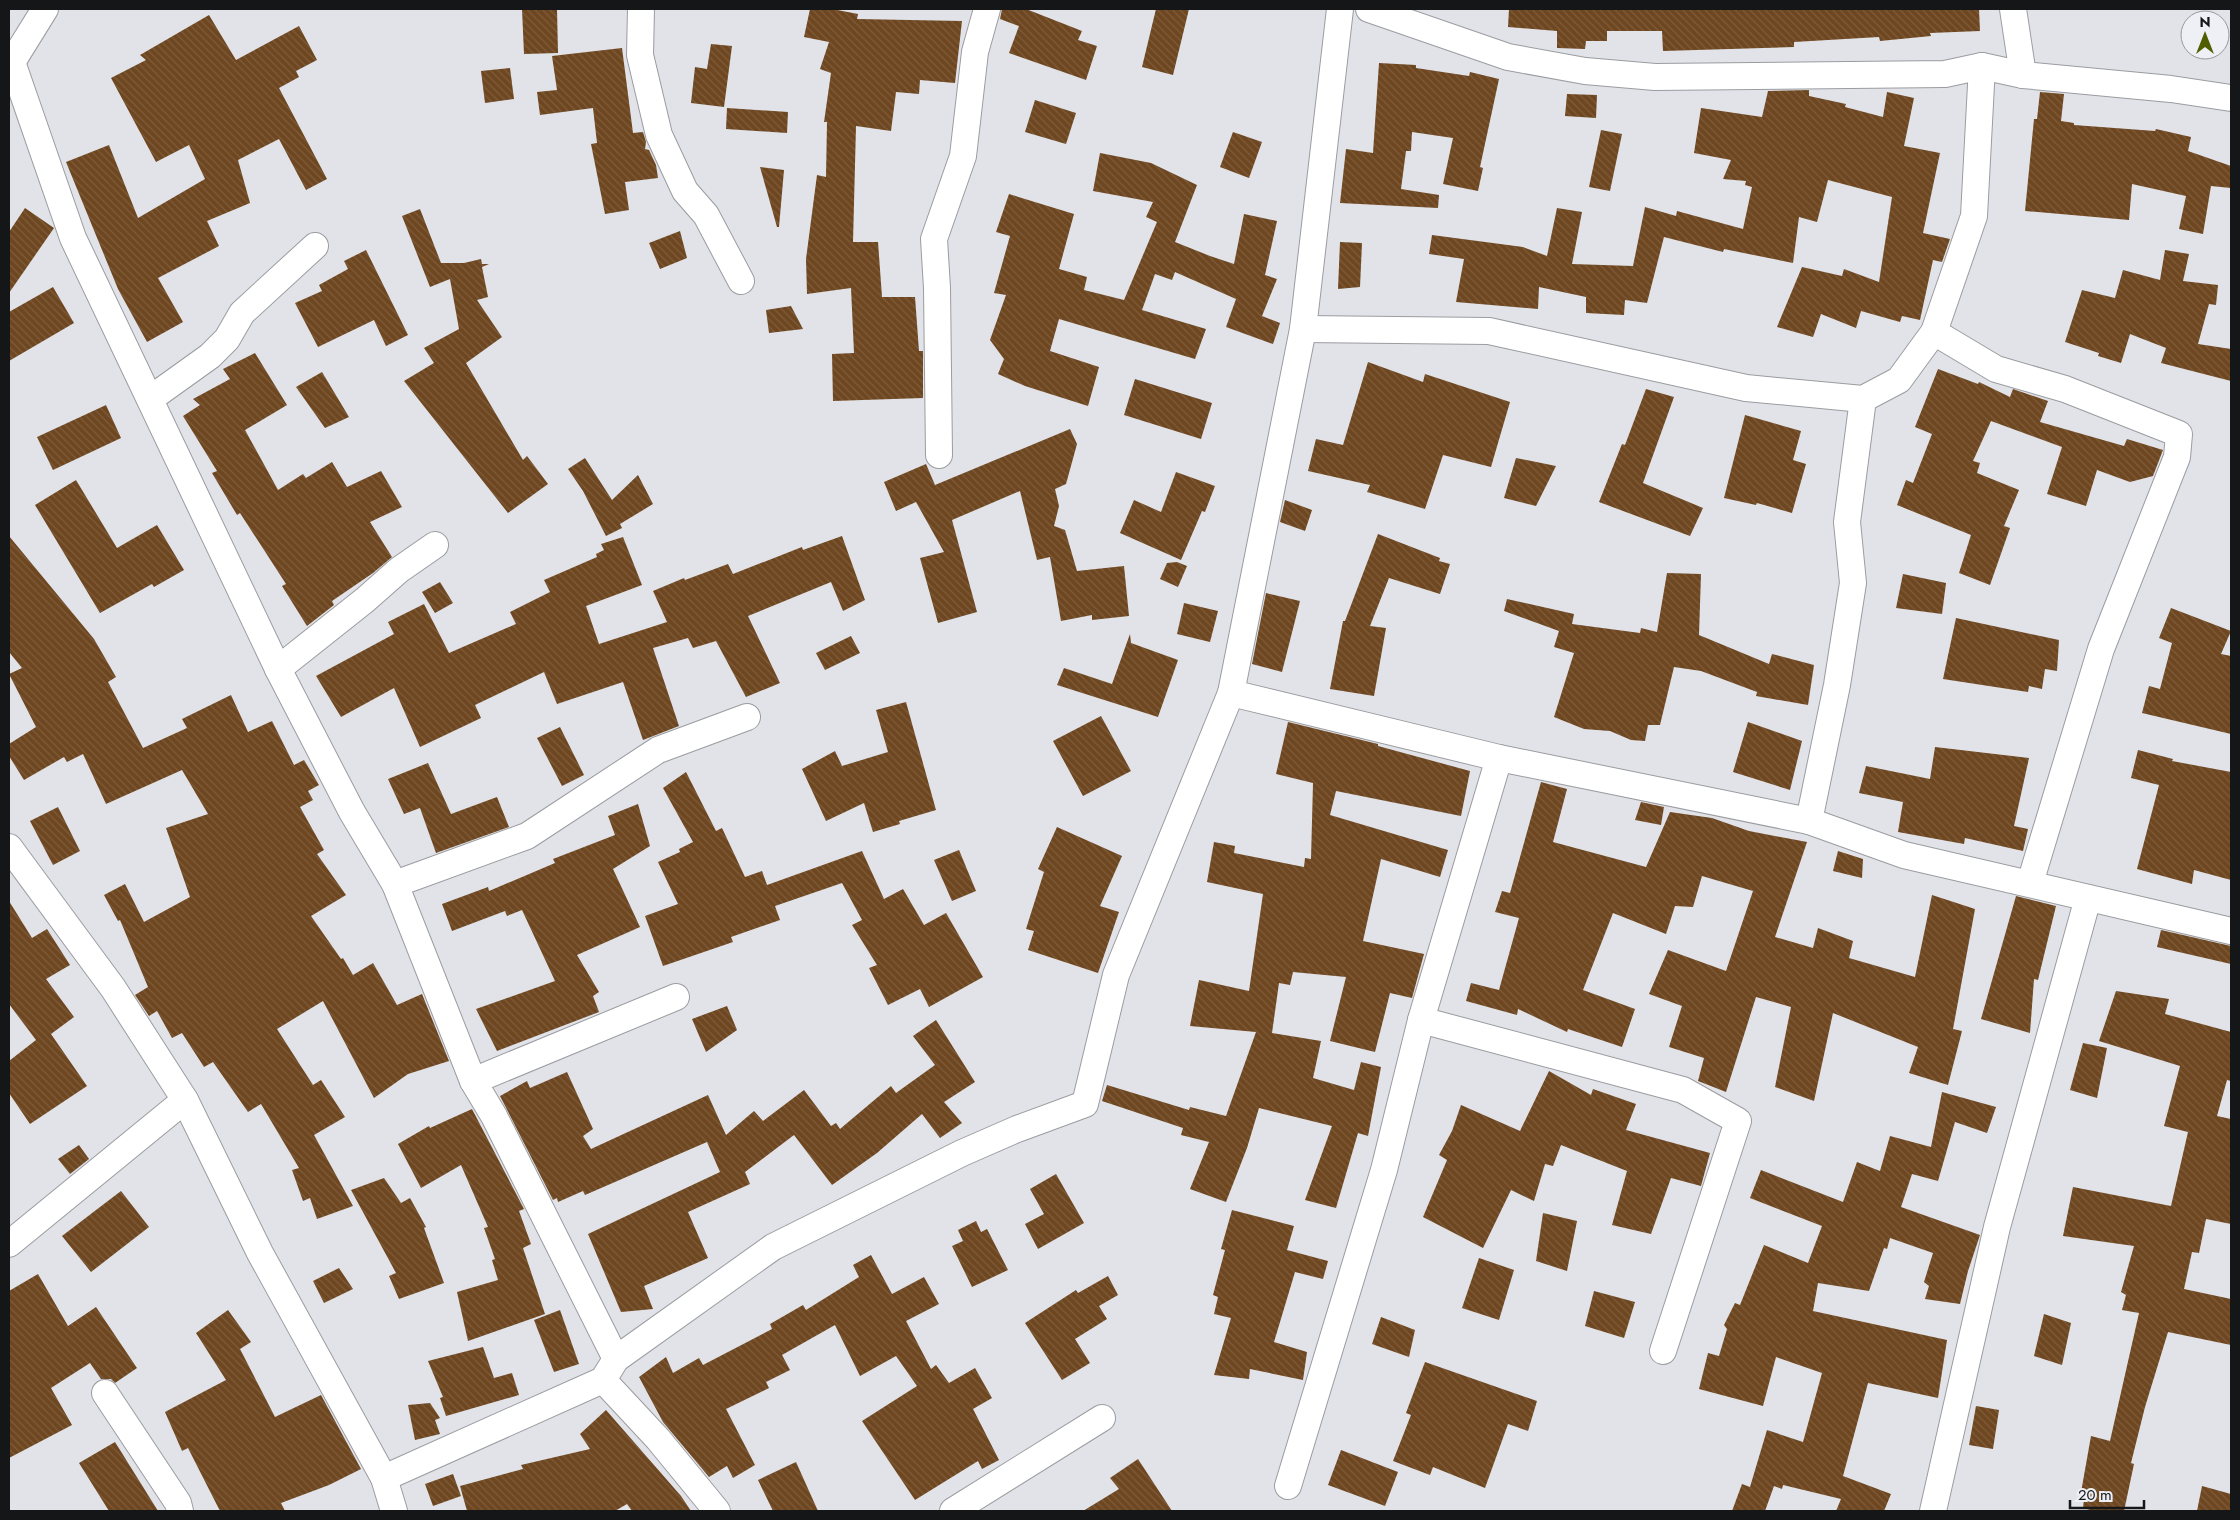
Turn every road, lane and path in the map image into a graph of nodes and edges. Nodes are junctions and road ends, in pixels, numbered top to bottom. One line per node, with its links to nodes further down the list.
1 (45, 9): 7 (street)
2 (641, 9): 12 (street)
3 (987, 9): 17 (street)
4 (1340, 9): 13 (street)
5 (1369, 9): 8 (street)
6 (2013, 9): 9 (street)
7 (10, 65): 15 (street)
8 (1982, 66): 9 (street); 14 (street)
9 (2023, 75): 10 (street)
10 (2231, 98)
11 (315, 246): 15 (street)
12 (741, 281)
13 (1302, 329): 16 (street); 20 (street)
14 (1934, 332): 16 (street); 25 (street)
15 (150, 399): 19 (street)
16 (1863, 399): 23 (street)
17 (939, 455)
18 (434, 545): 19 (street)
19 (278, 669): 26 (street)
20 (1231, 693): 22 (street); 35 (street)
21 (747, 716): 26 (street)
22 (1499, 758): 23 (street); 30 (street)
23 (1809, 821): 25 (street)
24 (9, 847): 32 (street)
25 (2030, 883): 27 (street)
26 (395, 884): 31 (street)
27 (2088, 898): 28 (street); 44 (street)
28 (2231, 931)
29 (676, 997): 31 (street)
30 (1422, 1020): 34 (street); 39 (street)
31 (472, 1082): 35 (street)
32 (185, 1100): 33 (street); 38 (street)
33 (9, 1244)
34 (1663, 1351)
35 (609, 1369): 38 (street); 42 (street)
36 (105, 1393): 40 (street)
37 (1102, 1418): 43 (street)
38 (384, 1478): 41 (street)
39 (1288, 1486)
40 (180, 1511)
41 (394, 1511)
42 (717, 1511)
43 (953, 1511)
44 (1933, 1511)

